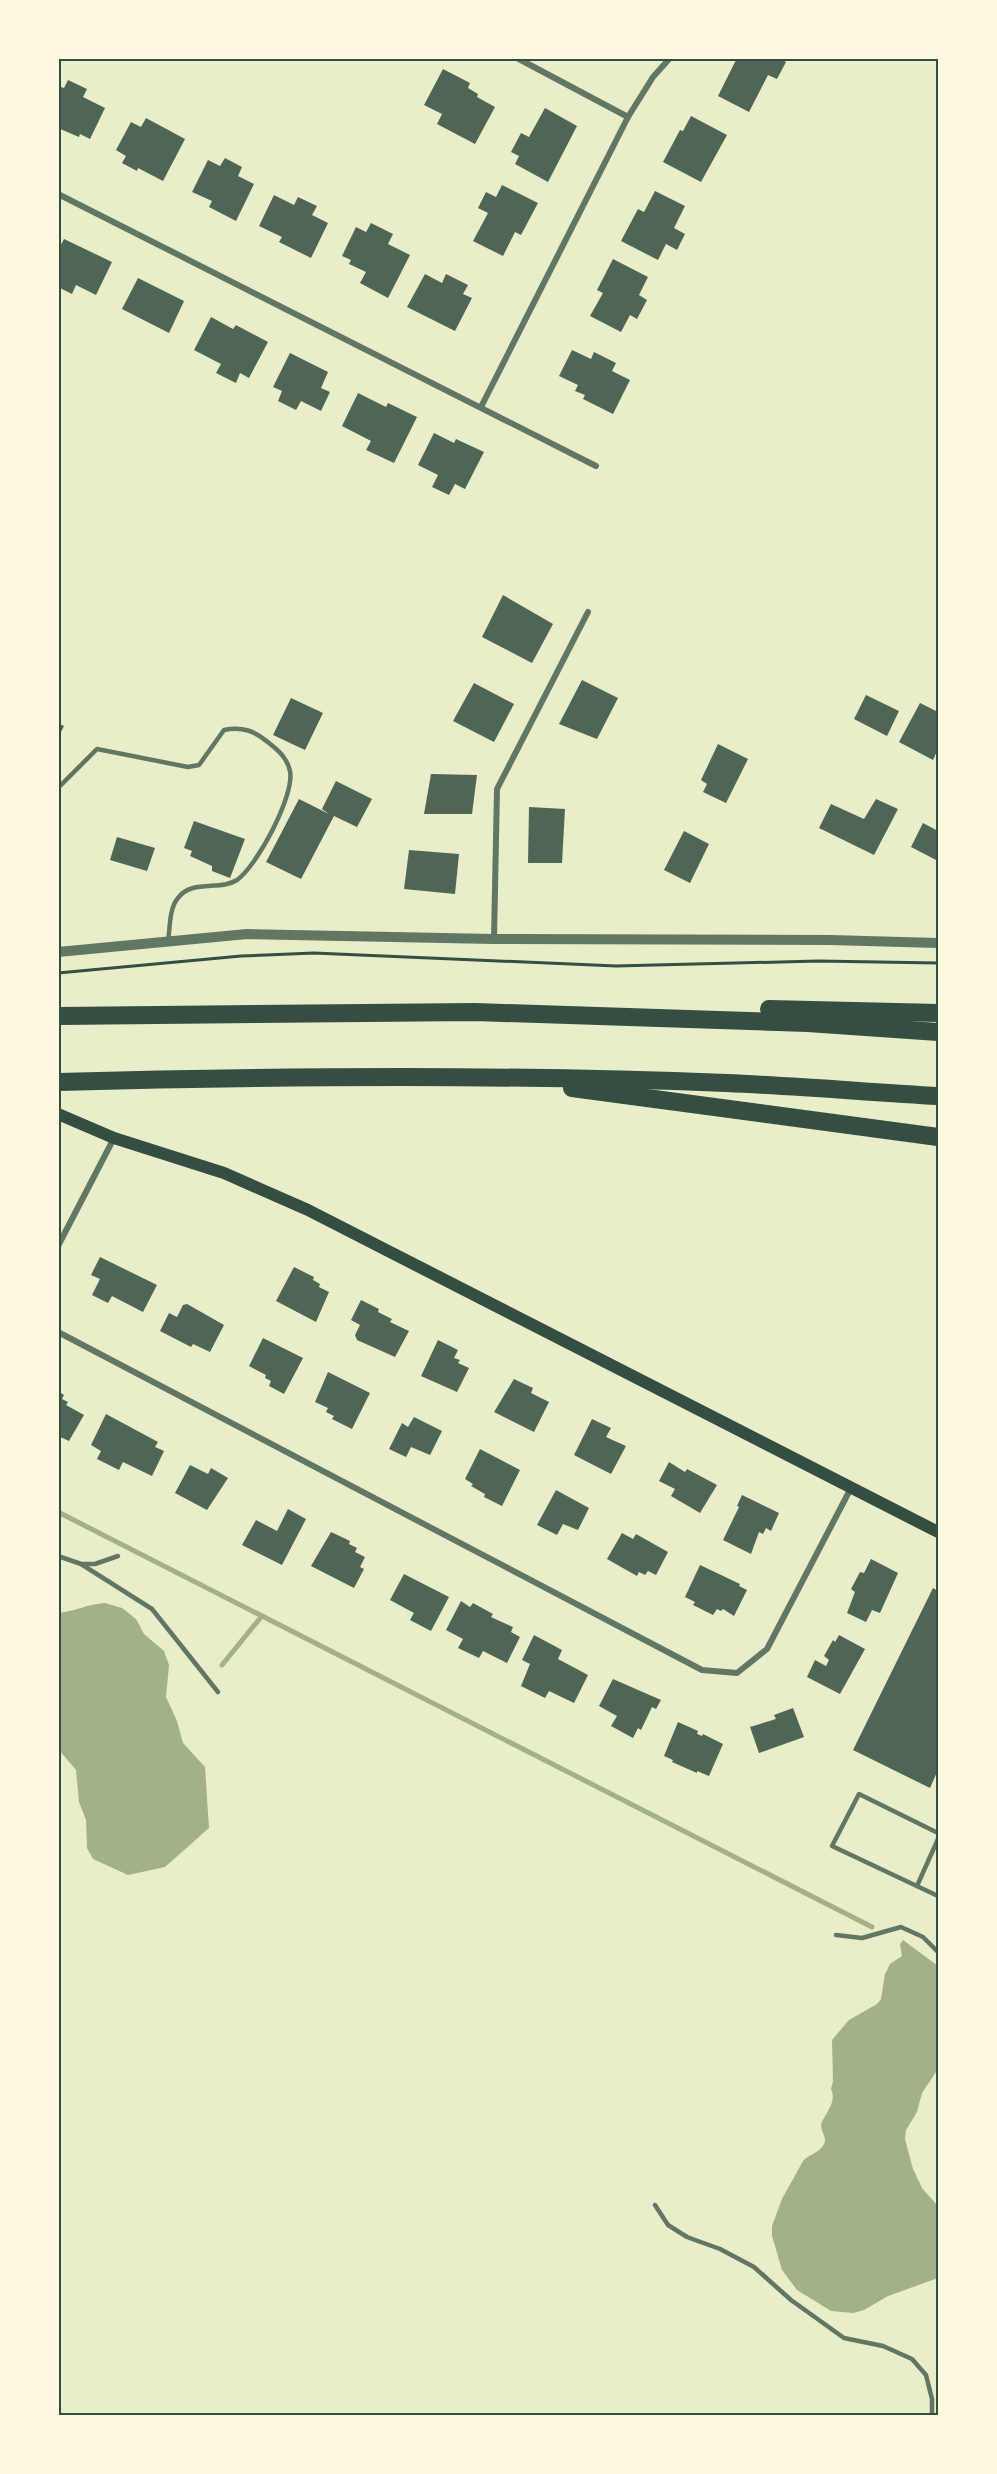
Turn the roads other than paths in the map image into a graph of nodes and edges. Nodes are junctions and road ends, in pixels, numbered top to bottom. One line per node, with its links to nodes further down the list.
1 (517, 58): 3 (street)
2 (670, 58): 3 (street)
3 (628, 117): 5 (street)
4 (58, 194): 5 (street)
5 (481, 407): 6 (street)
6 (596, 466)
7 (588, 612): 9 (street)
8 (58, 788): 10 (lane)
9 (494, 939): 10 (street); 11 (street)
10 (168, 942): 12 (street)
11 (939, 943)
12 (58, 952)
13 (939, 1013): 14 (highway)
14 (530, 1015): 15 (highway); 16 (highway)
15 (58, 1016)
16 (939, 1032)
17 (514, 1078): 18 (highway); 19 (highway); 21 (highway)
18 (58, 1082)
19 (939, 1096)
20 (58, 1114): 22 (main road)
21 (939, 1137)
22 (114, 1138): 23 (street); 25 (main road)
23 (58, 1246)
24 (58, 1332): 25 (street)
25 (851, 1487): 26 (main road)
26 (939, 1532)
27 (58, 1556): 29 (lane)
28 (118, 1556): 29 (lane)
29 (81, 1564): 30 (lane)
30 (218, 1692)
31 (939, 1833): 33 (lane)
32 (939, 1839): 33 (lane)
33 (917, 1886): 34 (lane)
34 (939, 1896)
35 (836, 1935): 36 (lane)
36 (939, 1952)
37 (655, 2205): 38 (lane)
38 (932, 2415)

